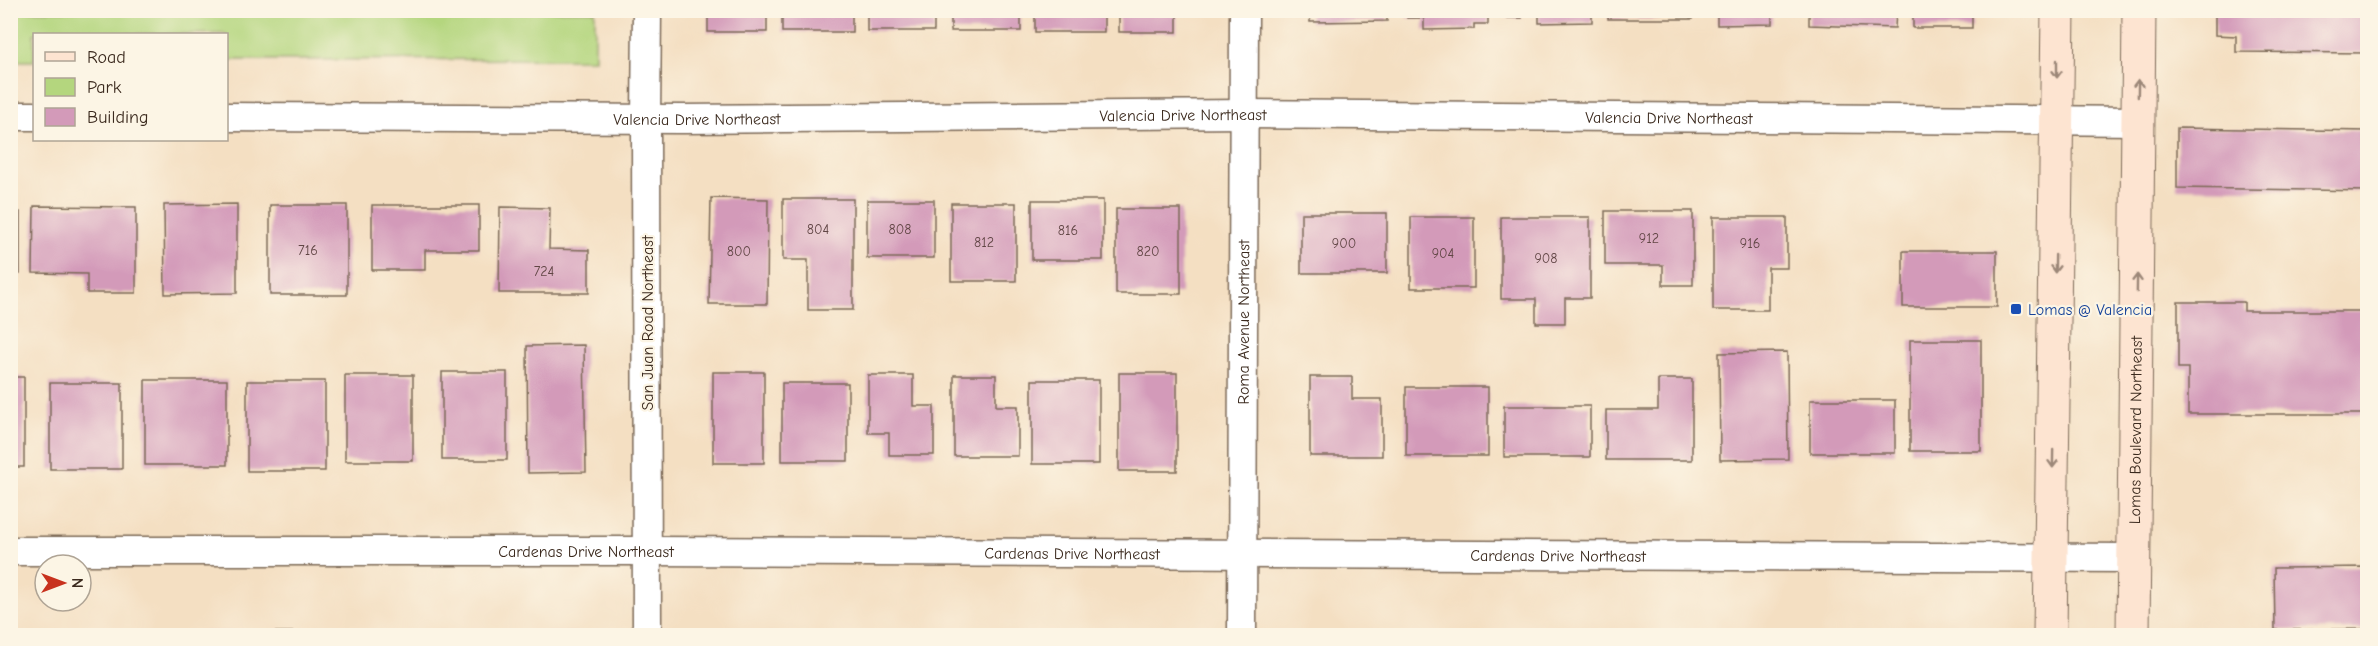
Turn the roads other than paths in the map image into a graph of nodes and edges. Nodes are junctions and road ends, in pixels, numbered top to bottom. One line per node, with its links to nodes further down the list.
1 (648, 10): 9 (street, San Juan Road Northeast)
2 (1244, 10): 5 (street, Roma Avenue Northeast)
3 (2058, 10): 10 (main road, one-way to 10)
4 (2139, 10): 11 (main road, Lomas Boulevard Northeast, one-way to 4)
5 (1244, 114): 9 (street, Valencia Drive Northeast); 10 (street, Valencia Drive Northeast); 14 (street, Roma Avenue Northeast)
6 (10, 116): 7 (street)
7 (33, 116)
8 (228, 117): 9 (street, Valencia Drive Northeast)
9 (646, 118): 13 (street, San Juan Road Northeast)
10 (2057, 121): 11 (street, Valencia Drive Northeast); 15 (main road, one-way to 15)
11 (2139, 121): 16 (main road, Lomas Boulevard Northeast, one-way to 11)
12 (10, 551): 13 (street, Cardenas Drive Northeast)
13 (648, 551): 14 (street, Cardenas Drive Northeast); 17 (street, San Juan Road Northeast)
14 (1241, 555): 15 (street, Cardenas Drive Northeast); 18 (street, Roma Avenue Northeast)
15 (2051, 558): 16 (street, Cardenas Drive Northeast); 19 (main road)
16 (2133, 558): 20 (main road, Lomas Boulevard Northeast)
17 (647, 636)
18 (1242, 636)
19 (2050, 636)
20 (2133, 636)

